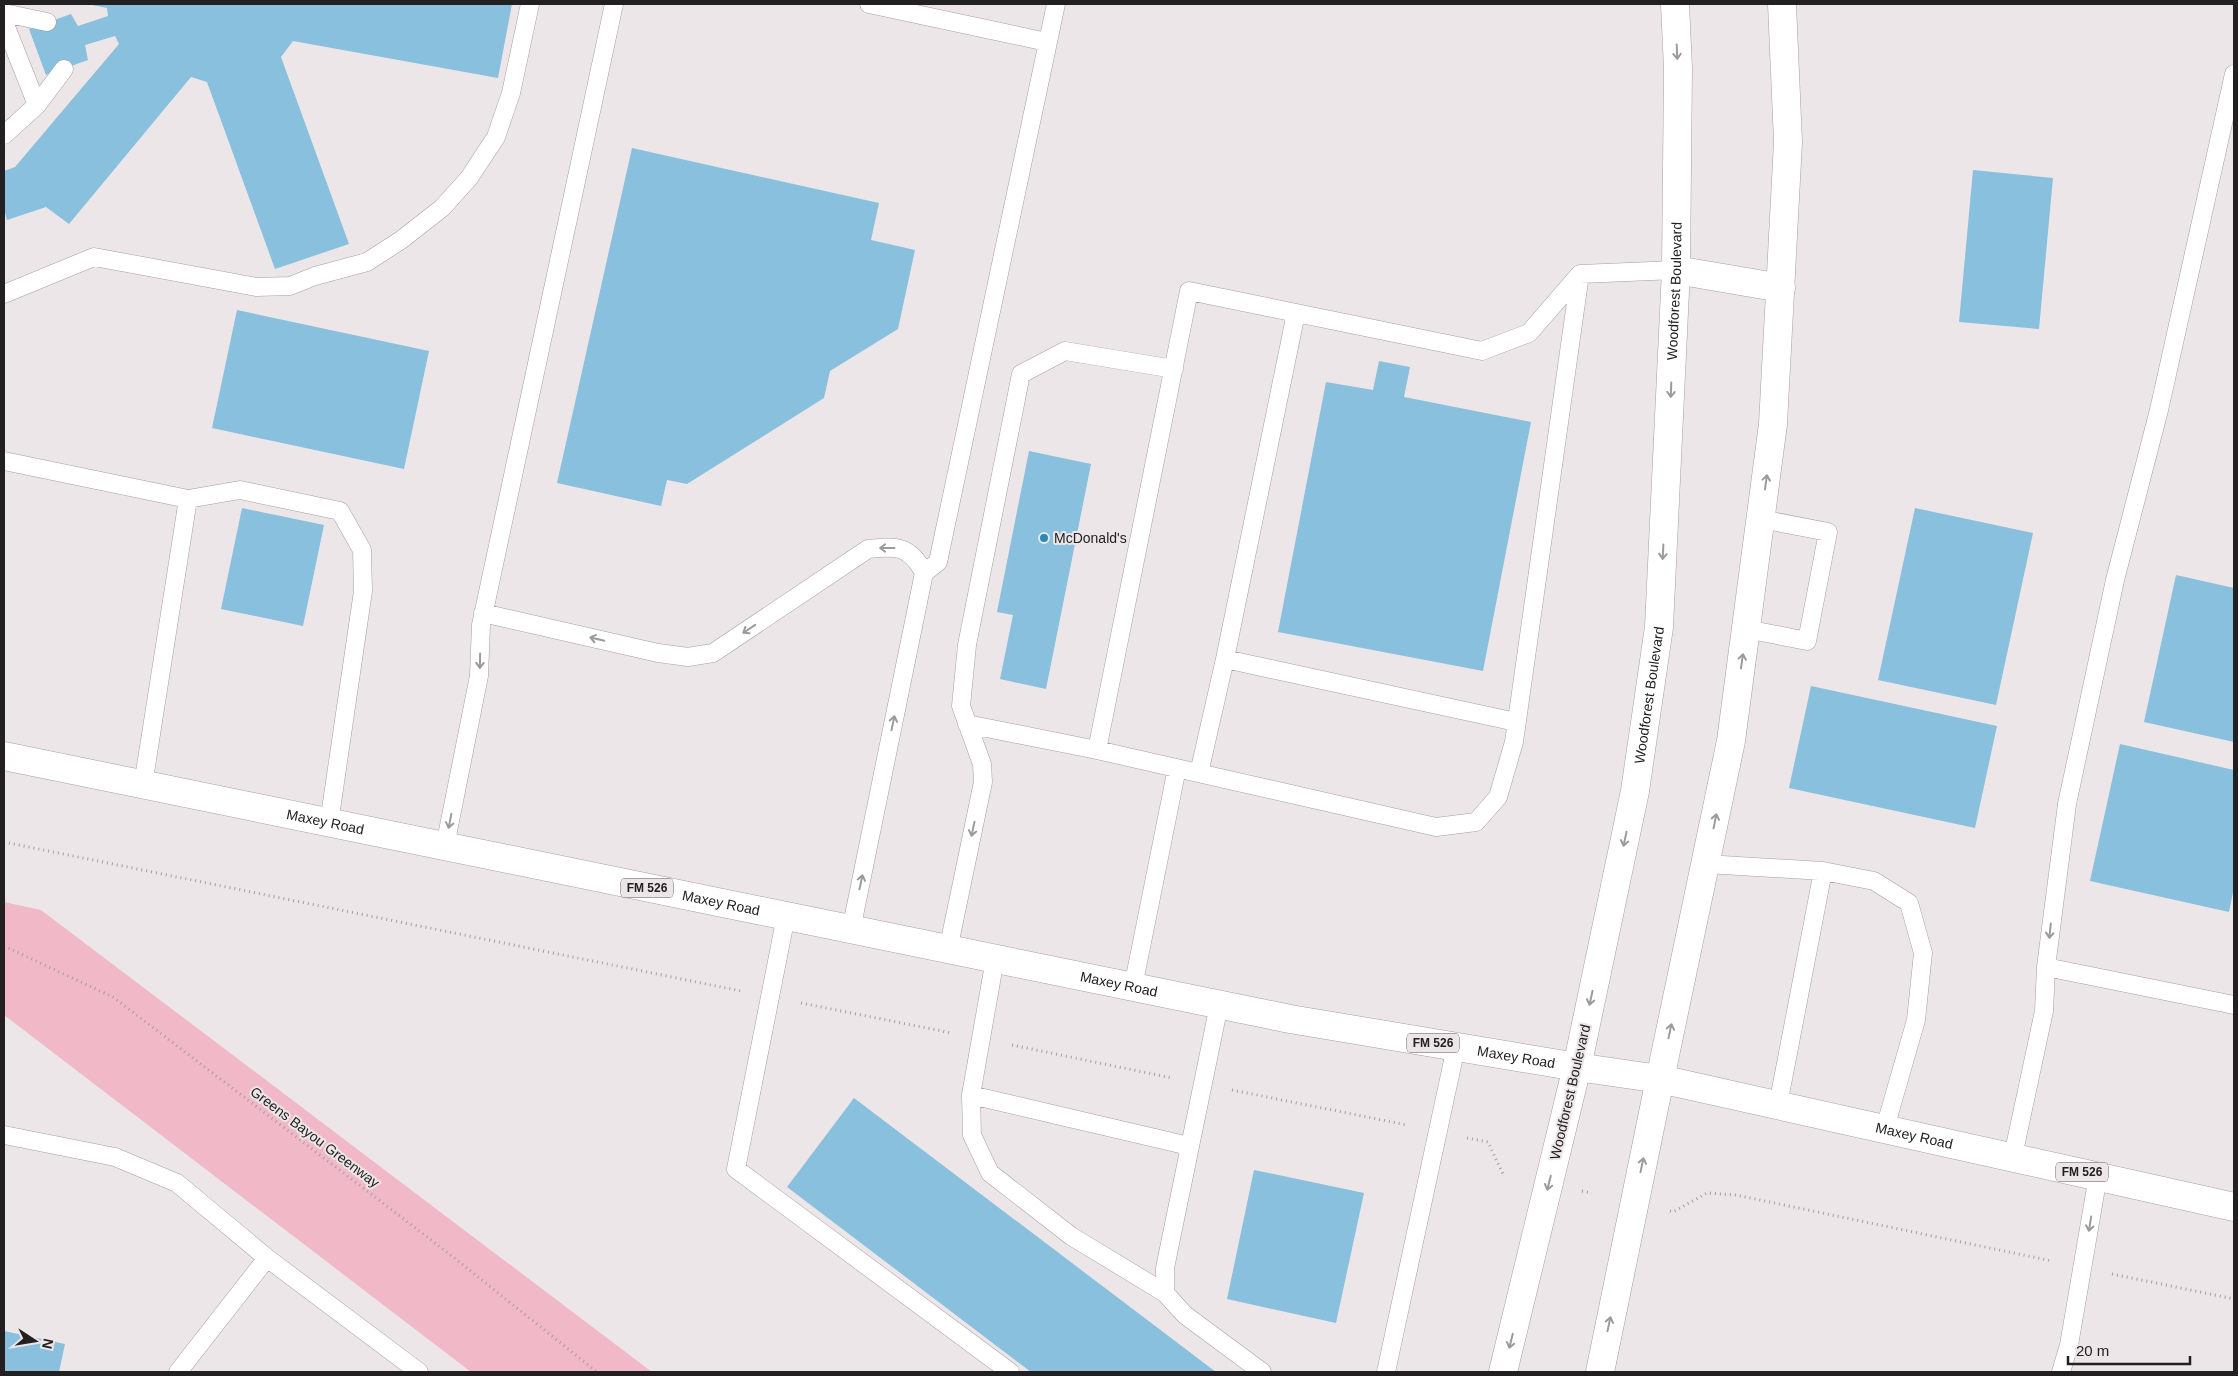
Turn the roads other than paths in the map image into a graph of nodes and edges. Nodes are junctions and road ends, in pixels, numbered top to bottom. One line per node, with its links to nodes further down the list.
1 (530, 4): 18 (lane)
2 (614, 4): 25 (lane)
3 (870, 4): 10 (lane)
4 (1056, 4): 10 (lane)
5 (1675, 4): 15 (main road, Woodforest Boulevard, one-way to 15)
6 (1782, 4): 17 (main road)
7 (4, 13): 9 (lane)
8 (4, 22): 13 (lane)
9 (47, 22)
10 (1047, 42): 24 (lane)
11 (64, 69): 13 (lane)
12 (2234, 74): 43 (lane, one-way to 43)
13 (37, 105): 14 (lane)
14 (4, 135)
15 (1676, 270): 16 (lane); 17 (main road); 48 (main road, Woodforest Boulevard, one-way to 48)
16 (1580, 274): 19 (lane); 28 (lane)
17 (1781, 288): 23 (main road, one-way to 17)
18 (4, 294)
19 (1296, 313): 20 (lane); 27 (lane)
20 (1174, 369): 29 (lane); 30 (lane)
21 (4, 461): 22 (lane)
22 (188, 499): 34 (lane); 35 (lane)
23 (1761, 519): 26 (main road); 26 (lane)
24 (924, 573): 25 (lane, one-way to 25); 40 (lane, one-way to 24)
25 (483, 613): 36 (lane, one-way to 36)
26 (1746, 629): 37 (main road, one-way to 26)
27 (1225, 659): 28 (lane); 33 (lane)
28 (1516, 722): 33 (lane)
29 (967, 724): 30 (lane); 41 (lane, one-way to 41)
30 (1097, 750): 32 (lane)
31 (4, 756): 34 (main road, Maxey Road / FM 526)
32 (1177, 768): 33 (lane); 44 (lane)
33 (1199, 773)
34 (143, 784): 35 (main road, Maxey Road / FM 526)
35 (329, 823): 36 (main road, Maxey Road / FM 526)
36 (445, 846): 39 (main road, Maxey Road / FM 526)
37 (1706, 864): 38 (lane); 49 (main road, one-way to 37)
38 (1822, 871): 51 (lane); 52 (lane)
39 (786, 916): 40 (main road, Maxey Road / FM 526); 62 (lane)
40 (851, 930): 41 (main road, Maxey Road / FM 526)
41 (948, 950): 42 (main road, Maxey Road / FM 526)
42 (995, 959): 44 (main road, Maxey Road / FM 526); 50 (lane)
43 (2046, 967): 46 (lane); 55 (lane)
44 (1133, 987): 45 (main road, Maxey Road / FM 526)
45 (1219, 1005): 47 (main road, Maxey Road / FM 526); 54 (lane)
46 (2234, 1005)
47 (1456, 1047): 48 (main road, Maxey Road / FM 526); 64 (lane)
48 (1577, 1067): 49 (main road, Maxey Road / FM 526); 65 (main road, Woodforest Boulevard, one-way to 65)
49 (1660, 1079): 51 (main road, Maxey Road / FM 526); 66 (main road, one-way to 49)
50 (971, 1095): 54 (lane); 59 (lane)
51 (1778, 1105): 52 (main road, Maxey Road / FM 526)
52 (1886, 1128): 55 (main road, Maxey Road / FM 526)
53 (4, 1136): 58 (lane)
54 (1190, 1146): 59 (lane)
55 (2012, 1156): 56 (main road, Maxey Road / FM 526)
56 (2098, 1176): 57 (main road, Maxey Road / FM 526); 67 (lane, one-way to 67)
57 (2234, 1207)
58 (267, 1258): 60 (lane); 61 (lane)
59 (1165, 1293): 63 (lane)
60 (178, 1372)
61 (419, 1372)
62 (1010, 1372)
63 (1262, 1372)
64 (1386, 1372)
65 (1503, 1372)
66 (1600, 1372)
67 (2062, 1372)

